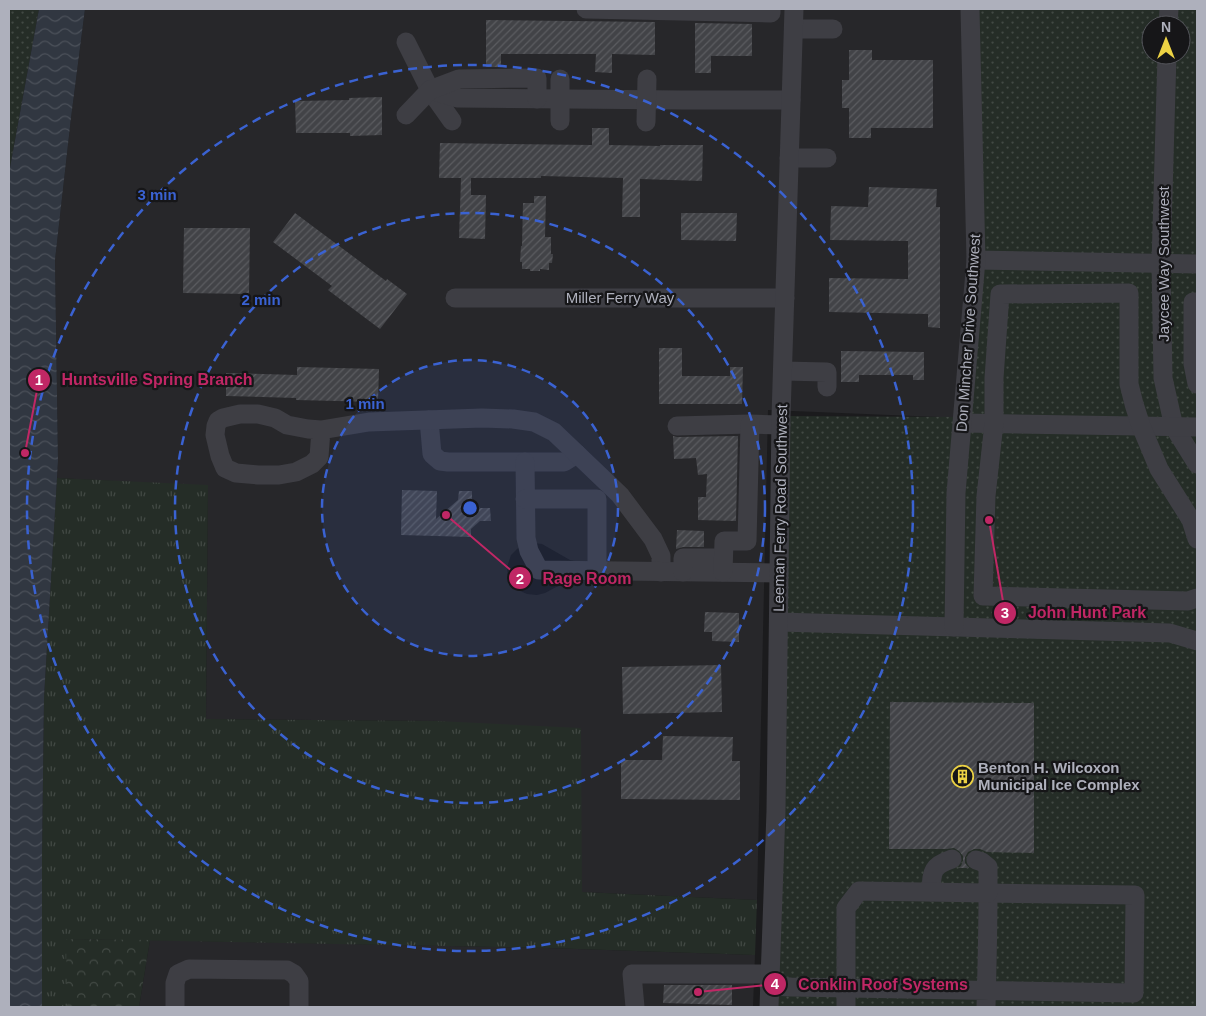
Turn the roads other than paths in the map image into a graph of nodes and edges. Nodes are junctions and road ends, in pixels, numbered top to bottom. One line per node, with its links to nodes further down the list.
1 (586, 9): 2 (street)
2 (771, 9)
3 (794, 9): 5 (street, Leeman Ferry Road Southwest)
4 (970, 9): 21 (street, Don Mincher Drive Southwest)
5 (794, 29): 6 (street); 14 (street, Leeman Ferry Road Southwest)
6 (833, 29)
7 (406, 42): 11 (street)
8 (1168, 65): 22 (street, Jaycee Way Southwest)
9 (560, 79): 12 (street)
10 (647, 79): 13 (street)
11 (430, 90): 12 (street); 15 (street); 16 (street)
12 (560, 99): 13 (street); 17 (street)
13 (647, 100): 14 (street); 18 (street)
14 (791, 100): 19 (street, Leeman Ferry Road Southwest)
15 (406, 115)
16 (452, 121)
17 (560, 121)
18 (646, 122)
19 (789, 158): 20 (street); 25 (street, Leeman Ferry Road Southwest)
20 (827, 158)
21 (976, 260): 22 (street); 31 (street, Don Mincher Drive Southwest)
22 (1161, 263): 23 (street); 37 (street, Jaycee Way Southwest)
23 (1197, 264)
24 (455, 298): 25 (street, Miller Ferry Way)
25 (785, 298): 27 (street, Leeman Ferry Road Southwest)
26 (1197, 302): 28 (street)
27 (783, 371): 29 (street); 34 (street, Leeman Ferry Road Southwest)
28 (1197, 384)
29 (828, 387)
30 (429, 420): 39 (street); 40 (street); 41 (street)
31 (963, 423): 32 (street); 48 (street, Don Mincher Drive Southwest)
32 (994, 423): 36 (street); 36 (street); 49 (street)
33 (750, 424): 34 (street); 35 (street); 44 (street)
34 (781, 425): 45 (street, Leeman Ferry Road Southwest)
35 (677, 426)
36 (1141, 426): 37 (street); 50 (street)
37 (1174, 427): 38 (street); 42 (street, Jaycee Way Southwest)
38 (1197, 427)
39 (321, 430): 39 (street)
40 (577, 454): 41 (street); 43 (street)
41 (525, 462): 46 (street)
42 (1197, 464)
43 (604, 480): 47 (street); 53 (street)
44 (748, 496): 45 (street); 51 (street)
45 (780, 496): 54 (street, Leeman Ferry Road Southwest)
46 (525, 499): 47 (street); 52 (street)
47 (597, 499): 52 (street)
48 (956, 511): 49 (street); 57 (street, Don Mincher Drive Southwest)
49 (985, 511): 55 (street)
50 (1197, 539)
51 (723, 565): 53 (street); 54 (street)
52 (597, 571): 53 (street)
53 (661, 572)
54 (779, 573): 56 (street, Leeman Ferry Road Southwest)
55 (1197, 598)
56 (779, 622): 57 (street); 65 (street, Leeman Ferry Road Southwest)
57 (954, 627): 59 (street)
58 (1197, 628): 59 (street)
59 (1170, 633): 60 (street)
60 (1197, 641)
61 (952, 859): 63 (street)
62 (976, 860): 64 (street)
63 (931, 892): 64 (street); 66 (street)
64 (988, 893): 67 (street); 68 (street)
65 (770, 980): 66 (street); 71 (street); 72 (street, Leeman Ferry Road Southwest)
66 (846, 988): 67 (street); 73 (street)
67 (987, 999): 68 (street)
68 (1134, 1000)
69 (175, 1007): 70 (street)
70 (299, 1007)
71 (635, 1007)
72 (768, 1007)
73 (846, 1007)

